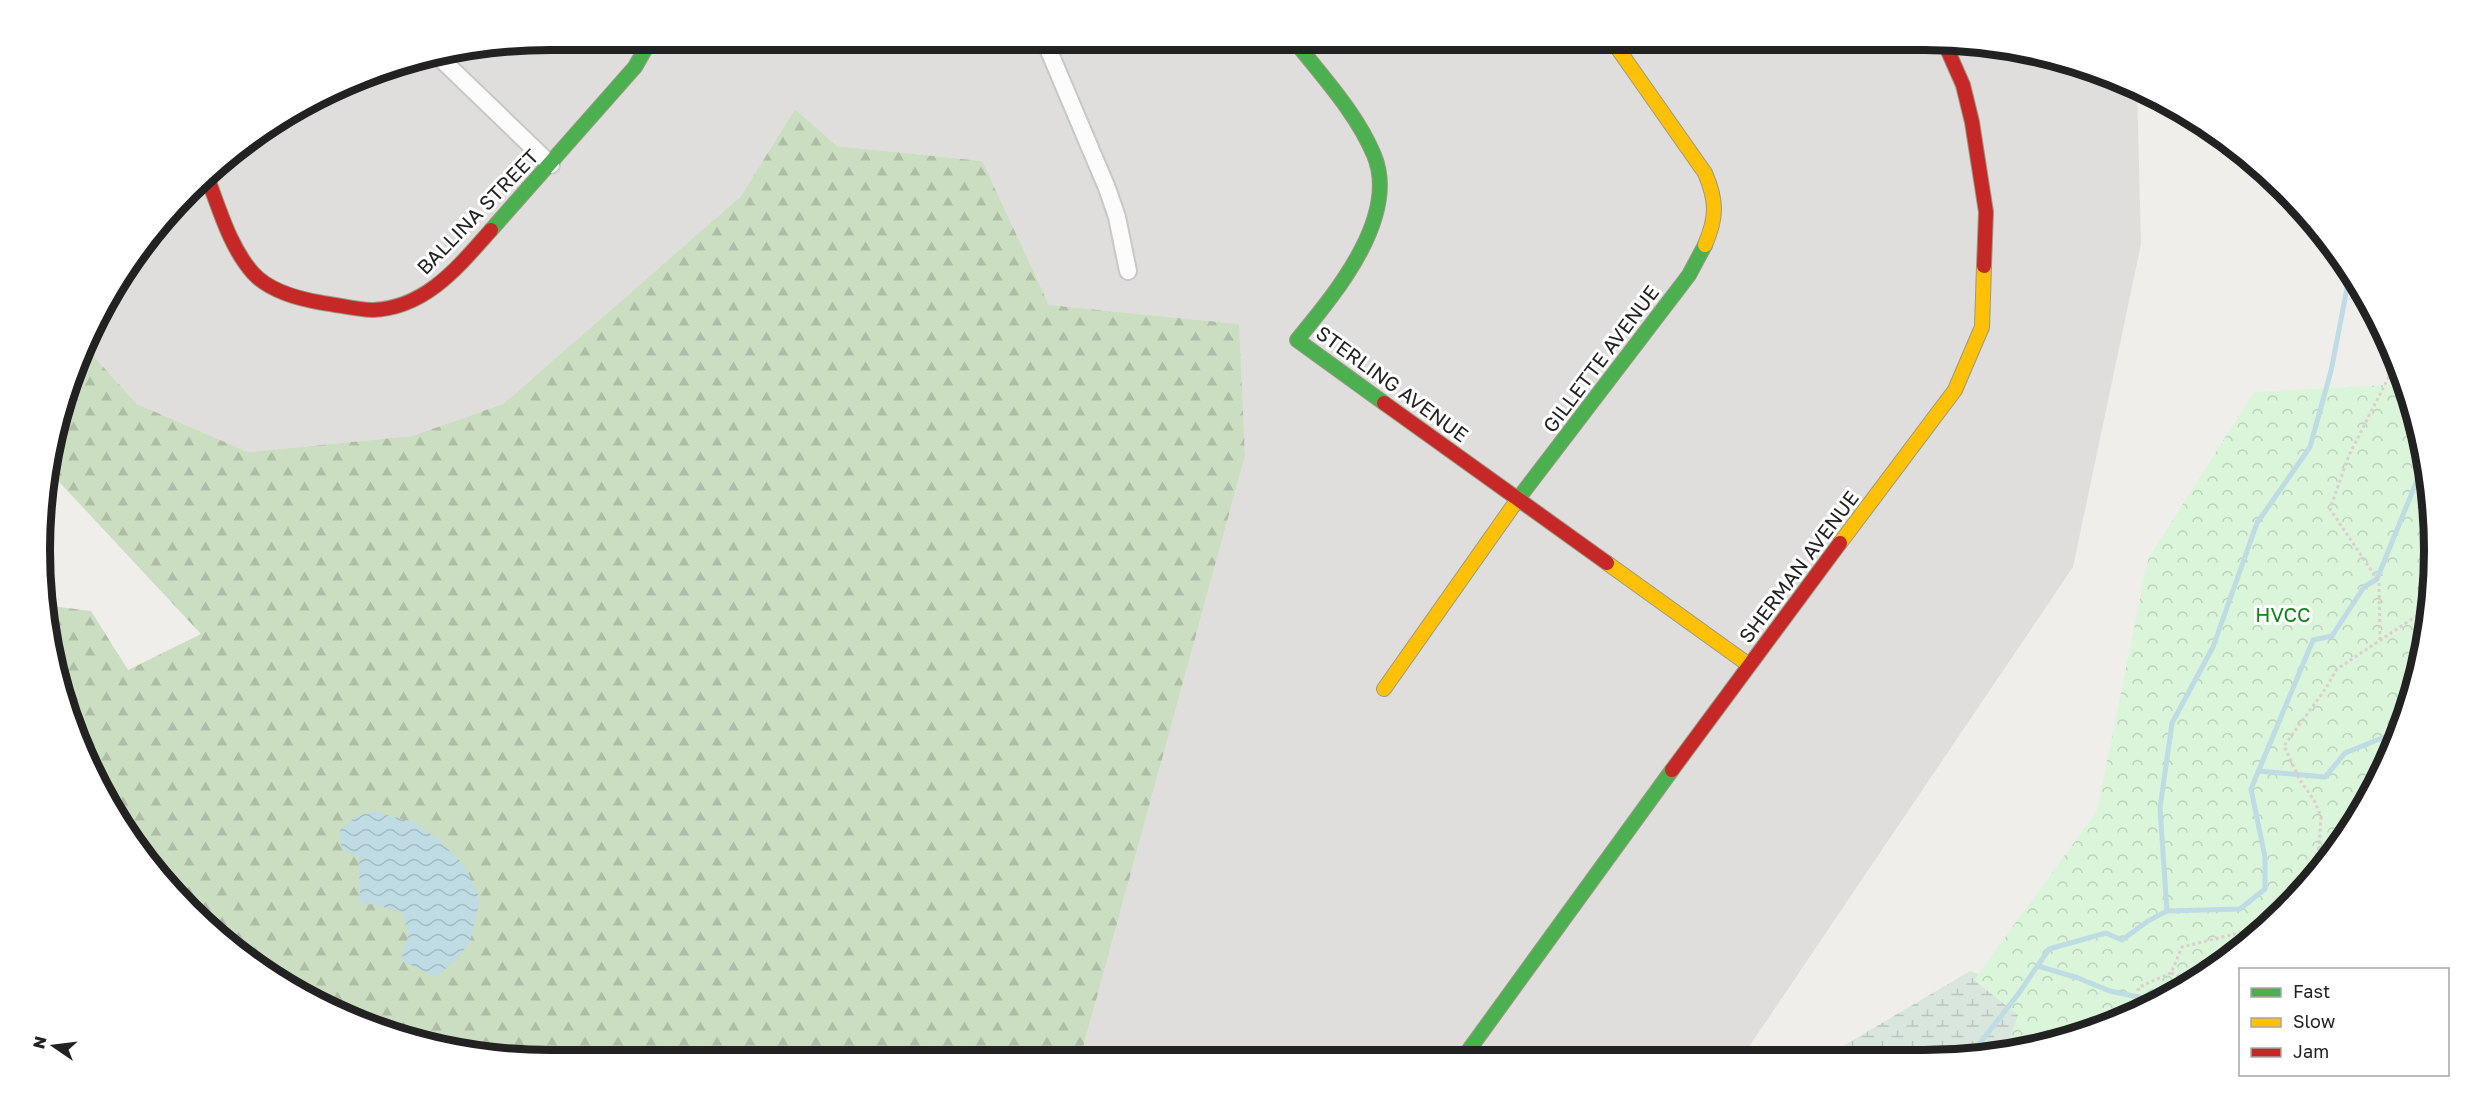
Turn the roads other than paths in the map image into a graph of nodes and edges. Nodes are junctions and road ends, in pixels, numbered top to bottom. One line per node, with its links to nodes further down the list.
1 (645, 50): 7 (street, BALLINA STREET)
2 (1049, 50): 9 (street)
3 (1301, 50): 10 (street, STERLING AVENUE)
4 (1619, 50): 10 (street, GILLETTE AVENUE)
5 (1948, 51): 11 (street, SHERMAN AVENUE)
6 (443, 61): 7 (street)
7 (551, 165): 8 (street, BALLINA STREET)
8 (210, 183)
9 (1128, 271)
10 (1519, 498): 11 (street, STERLING AVENUE); 12 (street, GILLETTE AVENUE)
11 (1749, 666): 13 (street, SHERMAN AVENUE)
12 (1384, 689)
13 (1469, 1050)

